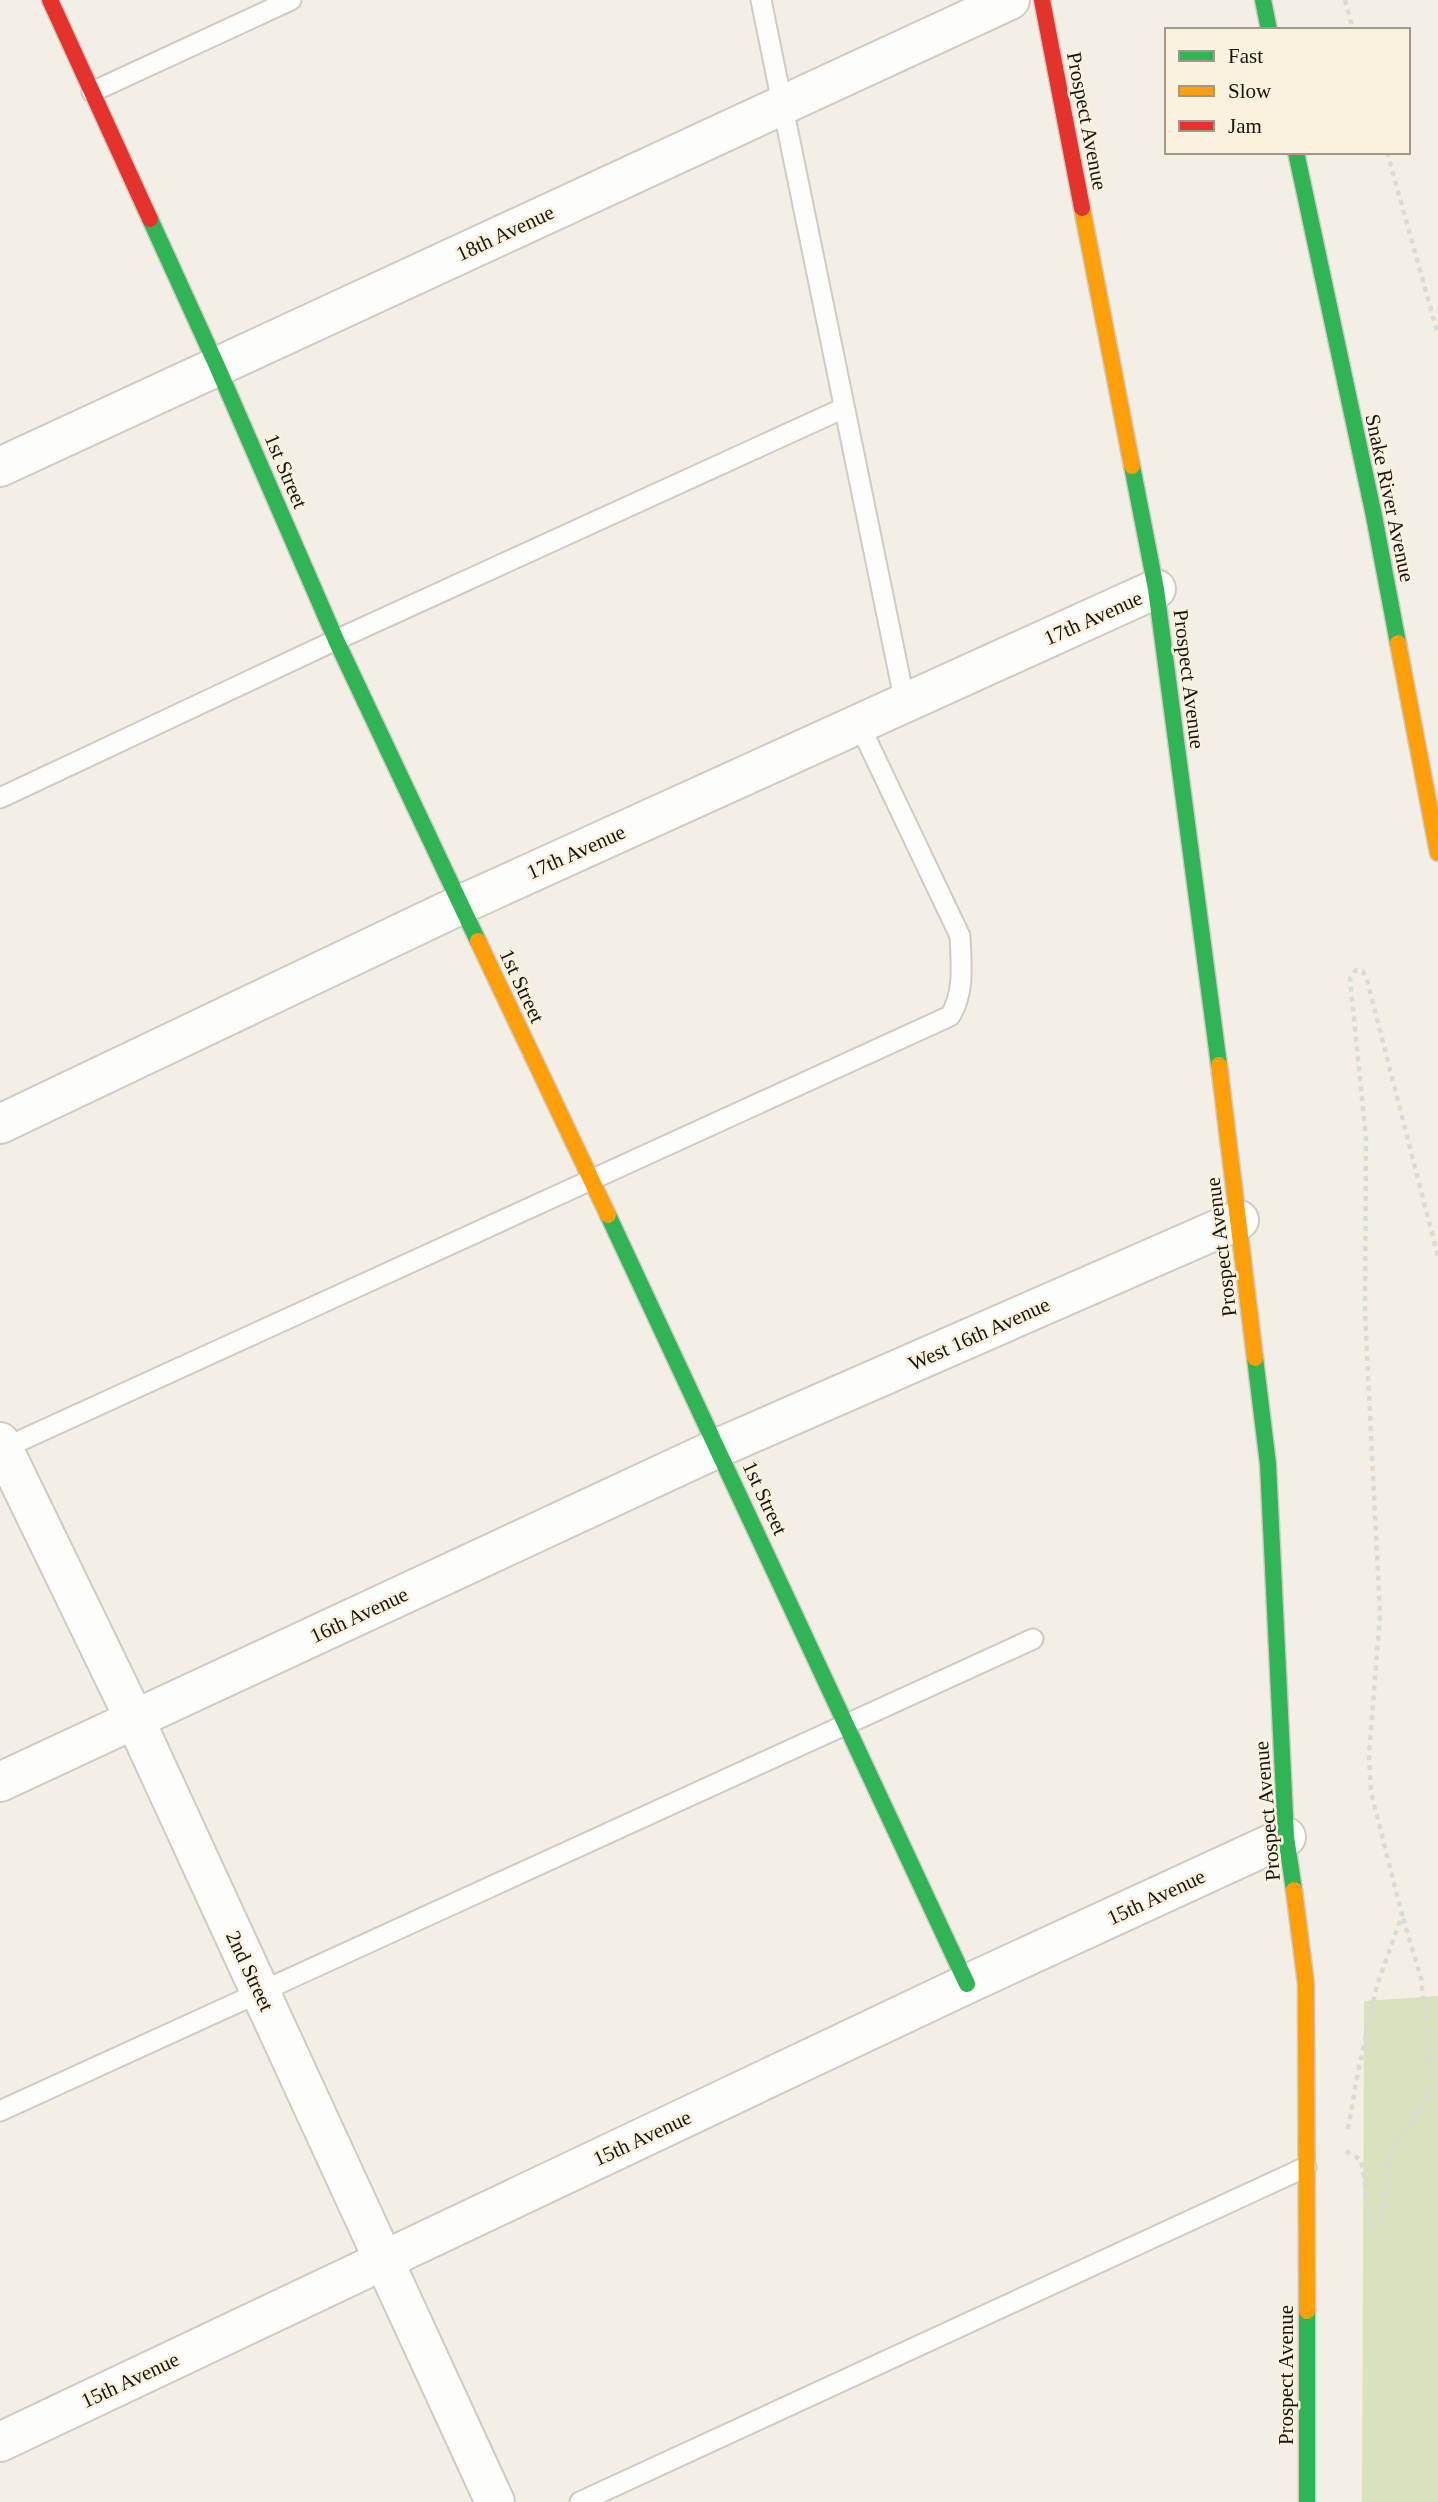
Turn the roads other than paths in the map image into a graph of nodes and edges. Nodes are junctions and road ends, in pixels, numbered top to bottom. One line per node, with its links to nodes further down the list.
1 (50, 0): 8 (street, 1st Street)
2 (291, 0): 8 (lane)
3 (761, 0): 9 (lane)
4 (1010, 0): 9 (street, 18th Avenue)
5 (1042, 0): 14 (street, Prospect Avenue)
6 (1263, 0): 7 (street)
7 (1269, 28)
8 (92, 92): 11 (street, 1st Street)
9 (781, 106): 11 (street, 18th Avenue); 12 (lane)
10 (1296, 154): 19 (street, Snake River Avenue)
11 (217, 366): 13 (street, 18th Avenue); 15 (street, 1st Street)
12 (844, 408): 15 (lane); 16 (lane)
13 (0, 467)
14 (1156, 589): 16 (street, 17th Avenue); 23 (street, Prospect Avenue)
15 (336, 640): 18 (lane); 20 (street, 1st Street)
16 (905, 703): 17 (street, 17th Avenue)
17 (859, 724): 20 (street, 17th Avenue); 22 (lane)
18 (0, 798)
19 (1438, 853)
20 (460, 905): 21 (street, 17th Avenue); 22 (street, 1st Street)
21 (0, 1124)
22 (591, 1180): 24 (lane); 25 (street, 1st Street)
23 (1239, 1220): 25 (street, West 16th Avenue); 30 (street, Prospect Avenue)
24 (1, 1447): 27 (street, 2nd Street)
25 (718, 1448): 27 (street, 16th Avenue); 28 (street, 1st Street)
26 (1033, 1639): 28 (lane)
27 (135, 1720): 29 (street, 16th Avenue); 32 (street, 2nd Street)
28 (846, 1723): 31 (street, 1st Street); 32 (lane)
29 (0, 1782)
30 (1286, 1837): 31 (street, 15th Avenue); 34 (street, Prospect Avenue)
31 (967, 1984): 35 (street, 15th Avenue)
32 (260, 1994): 33 (lane); 35 (street, 2nd Street)
33 (0, 2111)
34 (1306, 2167): 37 (street, Prospect Avenue); 39 (lane)
35 (383, 2260): 36 (street, 15th Avenue); 38 (street, 2nd Street)
36 (0, 2442)
37 (1299, 2498)
38 (495, 2502)
39 (580, 2502)

